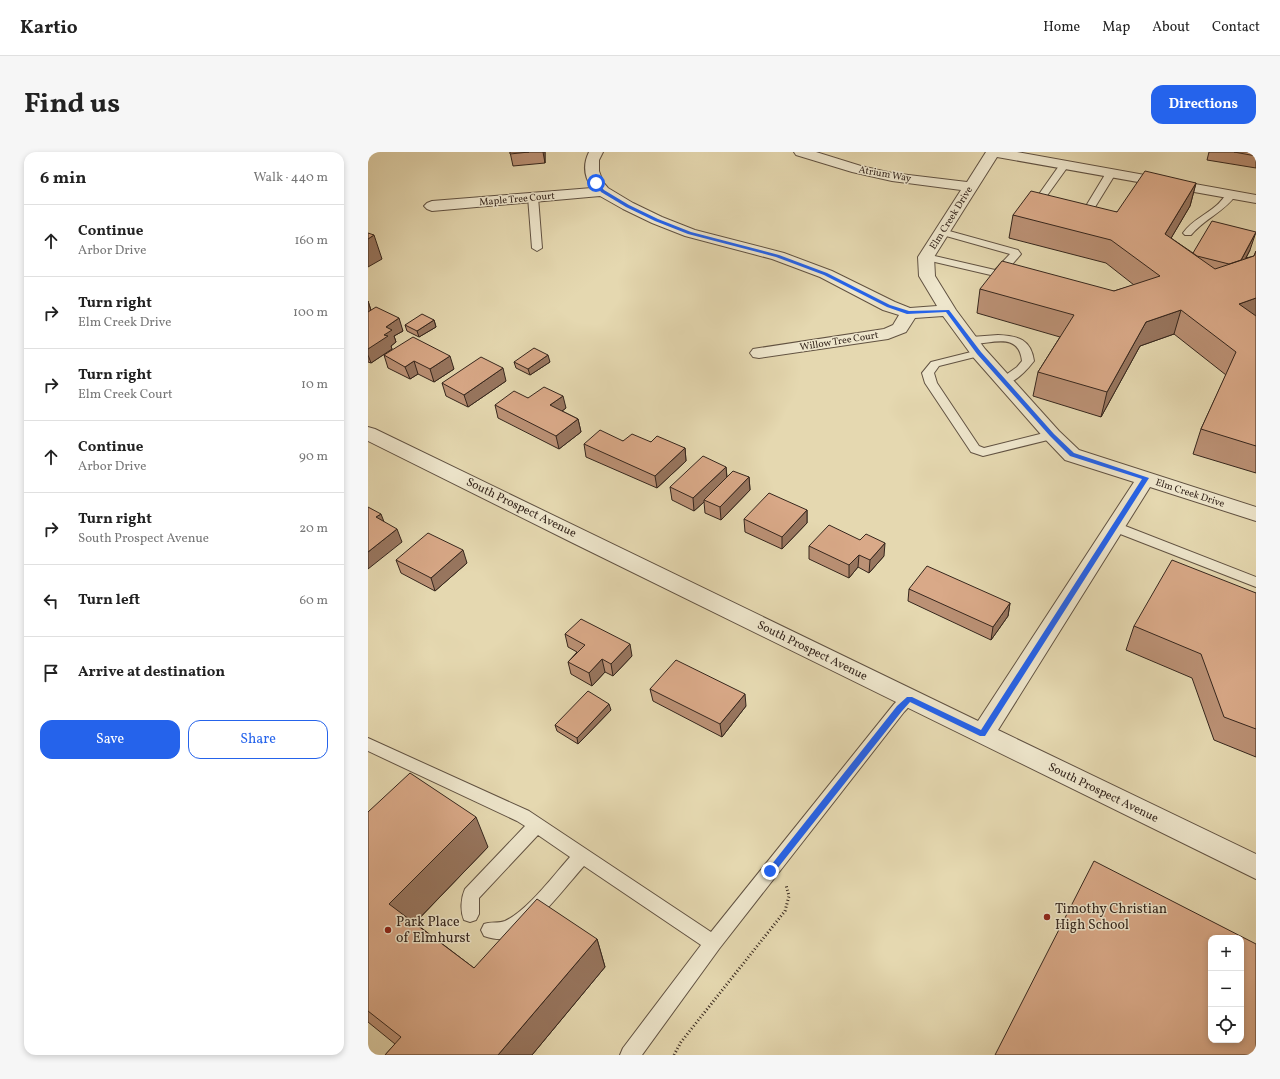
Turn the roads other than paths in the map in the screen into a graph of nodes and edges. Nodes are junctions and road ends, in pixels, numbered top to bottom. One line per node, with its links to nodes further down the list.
1 (596, 152): 7 (street)
2 (801, 152): 6 (street, Atrium Way)
3 (993, 152): 4 (street, Elm Creek Drive); 6 (street, Elm Creek Drive)
4 (1064, 165): 5 (street, Elm Creek Drive); 5 (lane)
5 (1111, 173): 8 (street, Elm Creek Drive)
6 (971, 187): 12 (street, Elm Creek Drive)
7 (603, 191): 9 (street, Maple Tree Court); 17 (street)
8 (1231, 195): 10 (street, Elm Creek Drive); 13 (lane)
9 (533, 197): 11 (street, Maple Tree Court); 14 (lane)
10 (1256, 199)
11 (432, 206)
12 (942, 232): 15 (street, Elm Creek Drive); 15 (lane)
13 (1188, 233)
14 (537, 248)
15 (926, 257): 16 (street, Elm Creek Drive)
16 (948, 311): 17 (street); 18 (street, Elm Creek Drive)
17 (909, 313): 19 (street, Willow Tree Court)
18 (975, 347): 20 (street, Elm Creek Drive); 20 (lane); 22 (lane)
19 (759, 353)
20 (1004, 381): 22 (street, Elm Creek Drive)
21 (368, 433): 27 (street, South Prospect Avenue)
22 (1052, 435): 23 (street, Elm Creek Drive)
23 (1146, 478): 24 (street, Elm Creek Drive); 25 (street)
24 (1256, 514)
25 (1116, 526): 26 (lane); 28 (street)
26 (1256, 582)
27 (909, 698): 28 (street, South Prospect Avenue); 35 (lane)
28 (983, 734): 32 (street, South Prospect Avenue)
29 (368, 744): 30 (lane)
30 (536, 825): 31 (lane); 33 (lane)
31 (582, 856): 34 (lane); 35 (lane)
32 (1256, 868)
33 (470, 914)
34 (490, 930)
35 (713, 943): 36 (lane)
36 (630, 1055)

